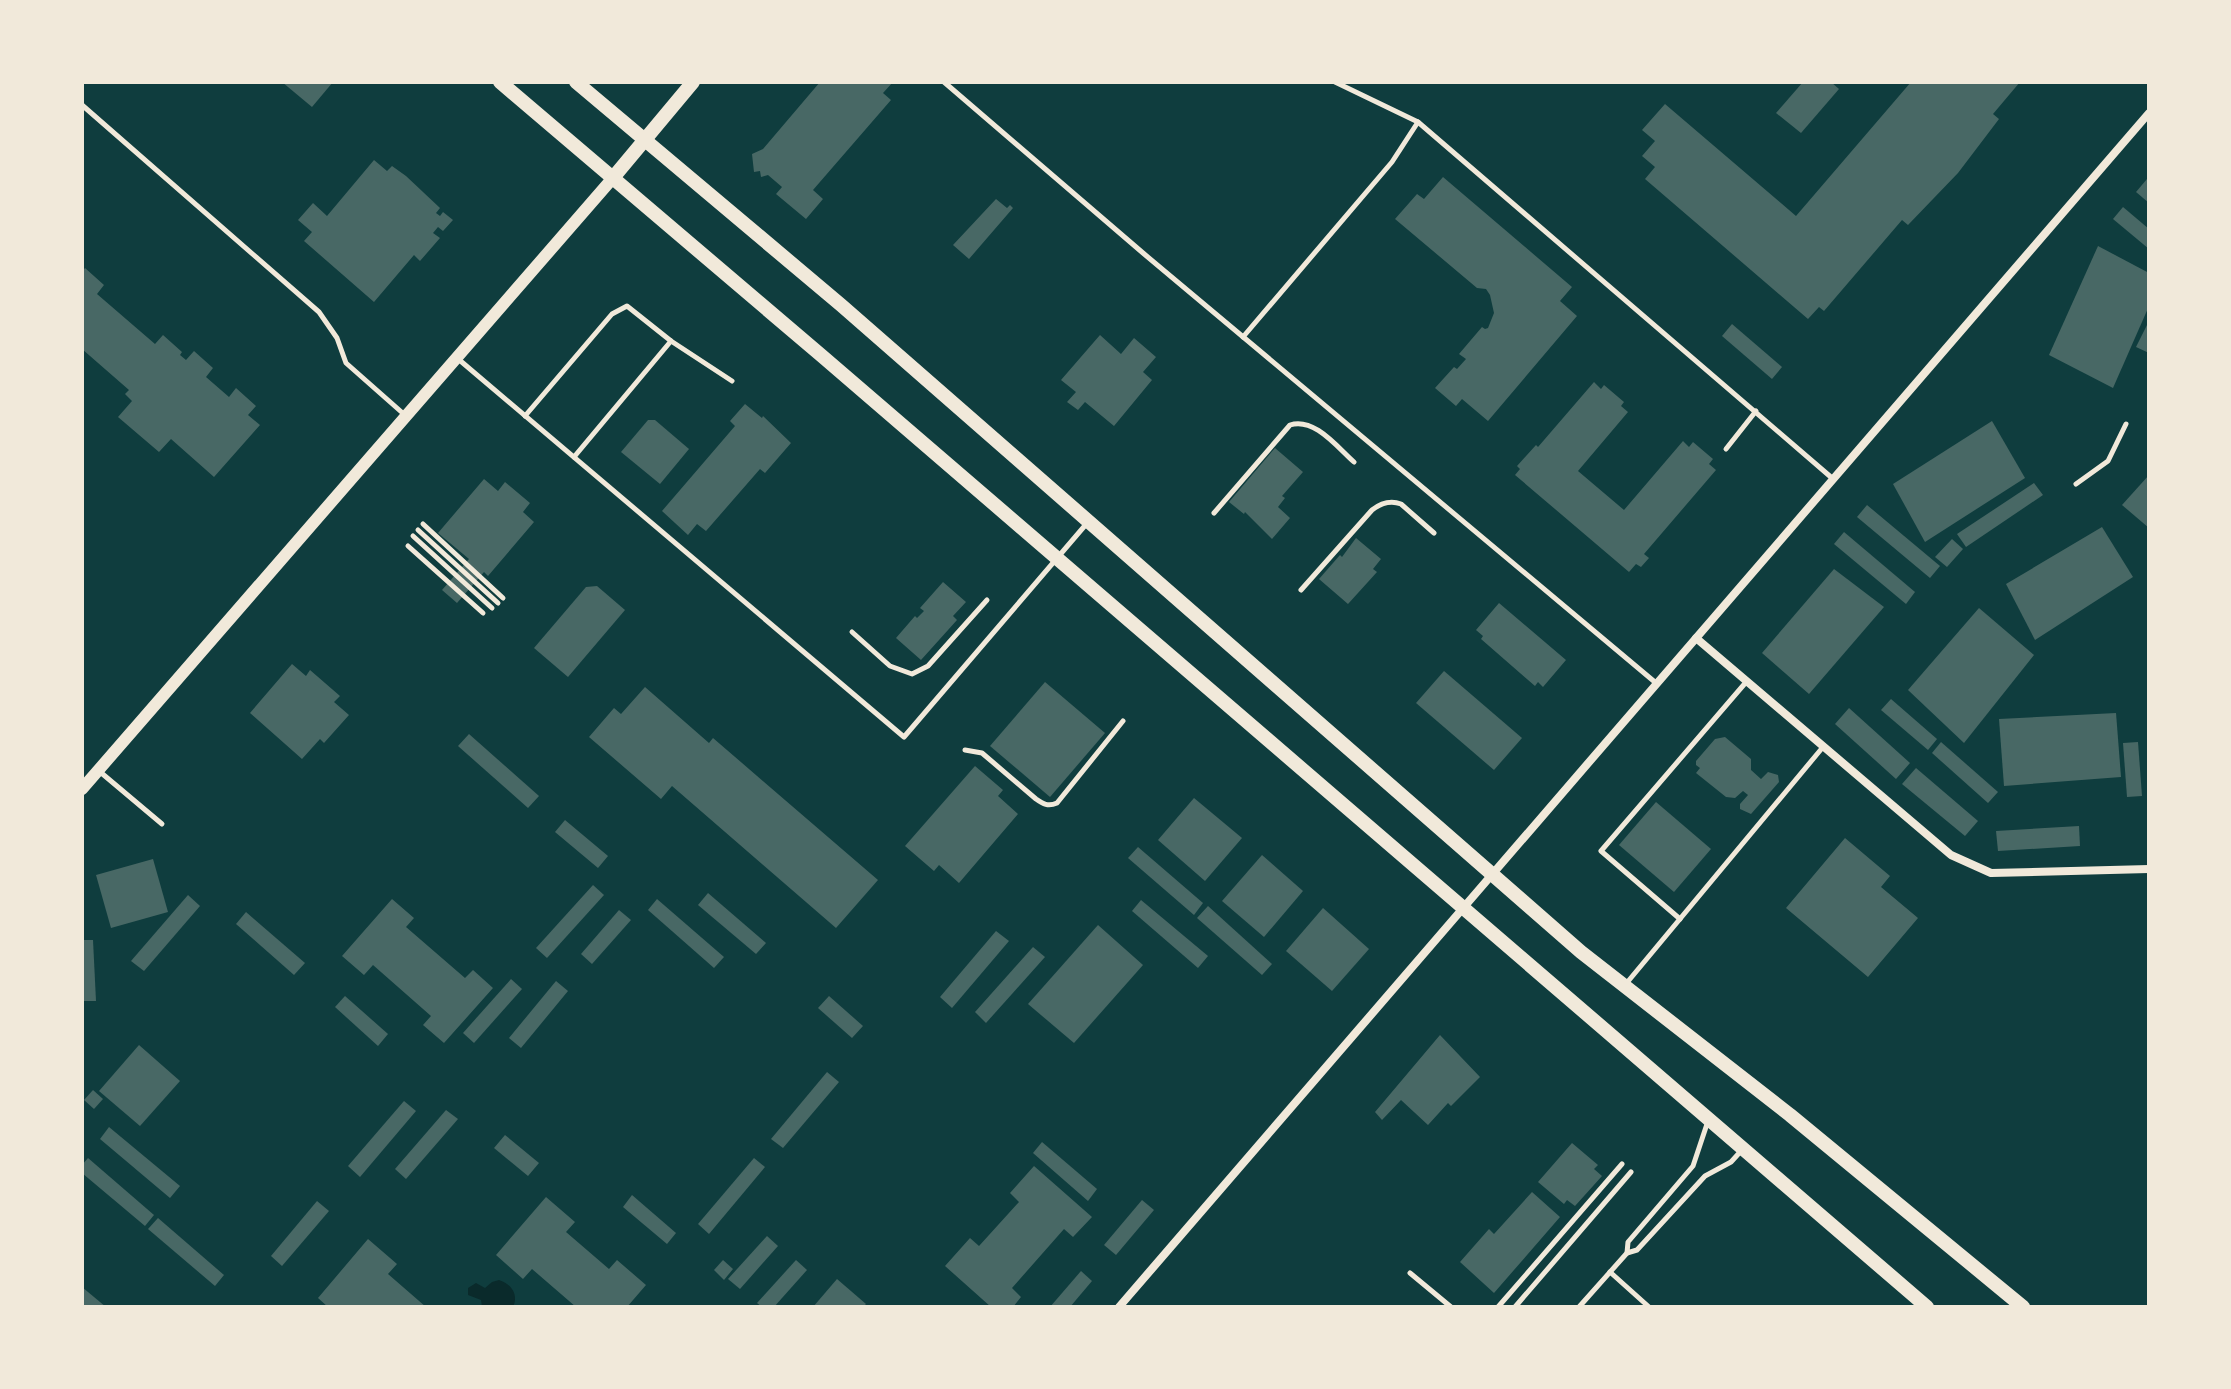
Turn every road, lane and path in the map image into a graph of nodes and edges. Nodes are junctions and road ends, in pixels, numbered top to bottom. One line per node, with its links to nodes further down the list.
1 (500, 82): 10 (main road)
2 (576, 82): 9 (main road)
3 (693, 82): 9 (main road)
4 (944, 82): 11 (lane)
5 (1335, 82): 8 (lane)
6 (82, 105): 17 (lane)
7 (2149, 113): 22 (street)
8 (1418, 122): 11 (lane); 15 (lane)
9 (644, 139): 10 (main road); 25 (main road)
10 (612, 179): 13 (street); 31 (main road)
11 (1243, 337): 39 (lane)
12 (671, 341): 14 (lane); 16 (lane); 20 (lane)
13 (457, 358): 16 (lane); 17 (street)
14 (732, 381)
15 (1756, 411): 19 (lane); 22 (lane)
16 (525, 416): 20 (lane)
17 (406, 417): 43 (street)
18 (2126, 424): 23 (lane)
19 (1726, 449)
20 (574, 457): 31 (lane)
21 (1354, 462): 24 (lane)
22 (1832, 478): 37 (street)
23 (2076, 484)
24 (1214, 513)
25 (1089, 521): 31 (lane); 47 (main road)
26 (423, 524): 27 (lane)
27 (418, 530)
28 (1434, 533): 32 (lane)
29 (413, 536): 34 (lane)
30 (408, 546): 35 (lane)
31 (1057, 558): 48 (main road)
32 (1301, 590)
33 (987, 600): 36 (lane)
34 (492, 608)
35 (483, 613)
36 (852, 632)
37 (1696, 638): 38 (street); 39 (street)
38 (1747, 681): 41 (street); 49 (lane)
39 (1656, 683): 47 (street)
40 (1123, 721): 42 (lane)
41 (1823, 746): 46 (street); 49 (lane)
42 (965, 750)
43 (99, 770): 44 (street); 45 (lane)
44 (82, 789)
45 (162, 824)
46 (2149, 869)
47 (1493, 875): 48 (street); 50 (main road)
48 (1464, 909): 51 (main road); 60 (street)
49 (1680, 919): 50 (lane)
50 (1624, 986): 67 (main road)
51 (1708, 1120): 52 (main road); 55 (lane)
52 (1743, 1150): 56 (lane); 66 (main road)
53 (1622, 1164): 62 (lane)
54 (1631, 1172): 63 (lane)
55 (1656, 1209): 56 (lane); 57 (lane)
56 (1666, 1218): 57 (lane)
57 (1627, 1253): 58 (lane)
58 (1610, 1272): 64 (lane); 65 (lane)
59 (1410, 1273): 61 (lane)
60 (1119, 1307)
61 (1451, 1307)
62 (1498, 1307)
63 (1515, 1307)
64 (1579, 1307)
65 (1649, 1307)
66 (1927, 1307)
67 (2023, 1307)

